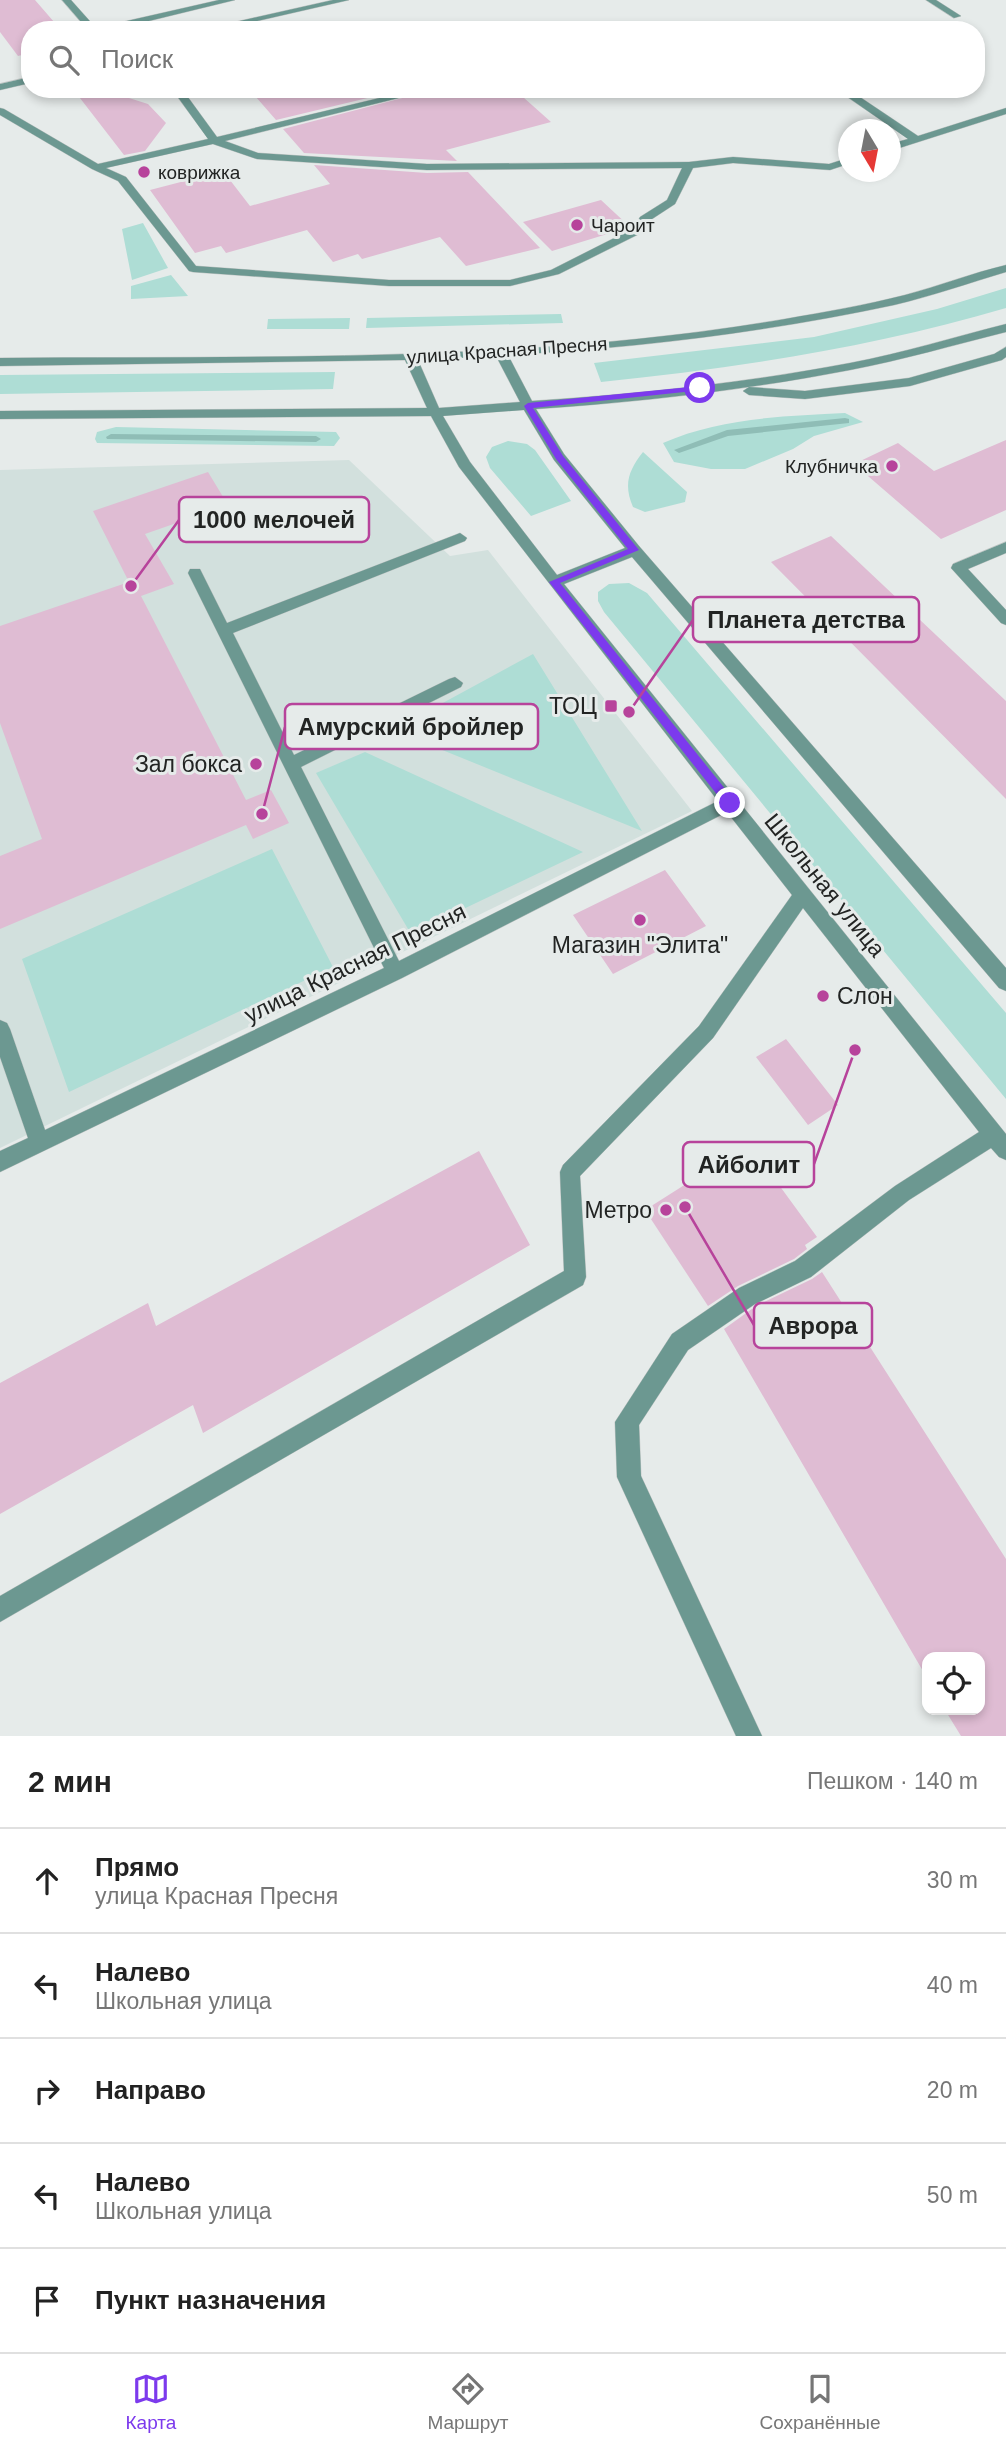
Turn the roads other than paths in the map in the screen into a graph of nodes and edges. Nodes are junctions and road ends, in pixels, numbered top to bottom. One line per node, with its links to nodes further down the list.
1 (66, 0): 6 (street)
2 (230, 0): 7 (street)
3 (345, 0): 8 (street)
4 (930, 0): 5 (street)
5 (957, 16)
6 (87, 21)
7 (136, 21)
8 (246, 21)
9 (21, 82): 10 (street)
10 (0, 87)
11 (183, 98): 17 (street)
12 (393, 98): 17 (street)
13 (855, 98): 16 (street)
14 (0, 111): 21 (street)
15 (1006, 111): 16 (street)
16 (917, 139): 18 (street)
17 (214, 141): 19 (street); 21 (street)
18 (901, 145)
19 (688, 164): 20 (street); 21 (street)
20 (838, 164)
21 (96, 167)
22 (1006, 268): 24 (street, улица Красная Пресня)
23 (1006, 328): 28 (street)
24 (500, 351): 26 (street, улица Красная Пресня); 29 (street)
25 (1006, 351): 28 (street)
26 (410, 357): 27 (street, улица Красная Пресня); 30 (street, Школьная улица)
27 (0, 362)
28 (700, 388): 29 (street)
29 (528, 406): 30 (street); 34 (street)
30 (435, 412): 31 (street); 36 (street, Школьная улица)
31 (0, 415)
32 (460, 538): 38 (street)
33 (1006, 547): 37 (street)
34 (635, 550): 36 (street); 44 (street)
35 (195, 573): 38 (street)
36 (554, 582): 41 (street, Школьная улица)
37 (1006, 619)
38 (224, 630): 40 (street)
39 (455, 683): 40 (street)
40 (290, 764): 43 (street)
41 (730, 803): 42 (street, Школьная улица); 43 (street, улица Красная Пресня)
42 (803, 894): 46 (street, Школьная улица); 49 (street)
43 (395, 972): 47 (street, улица Красная Пресня)
44 (1006, 982)
45 (0, 1029): 47 (street)
46 (1000, 1142): 50 (street)
47 (40, 1143): 48 (street, улица Красная Пресня)
48 (0, 1162)
49 (0, 1610)
50 (749, 1736)

